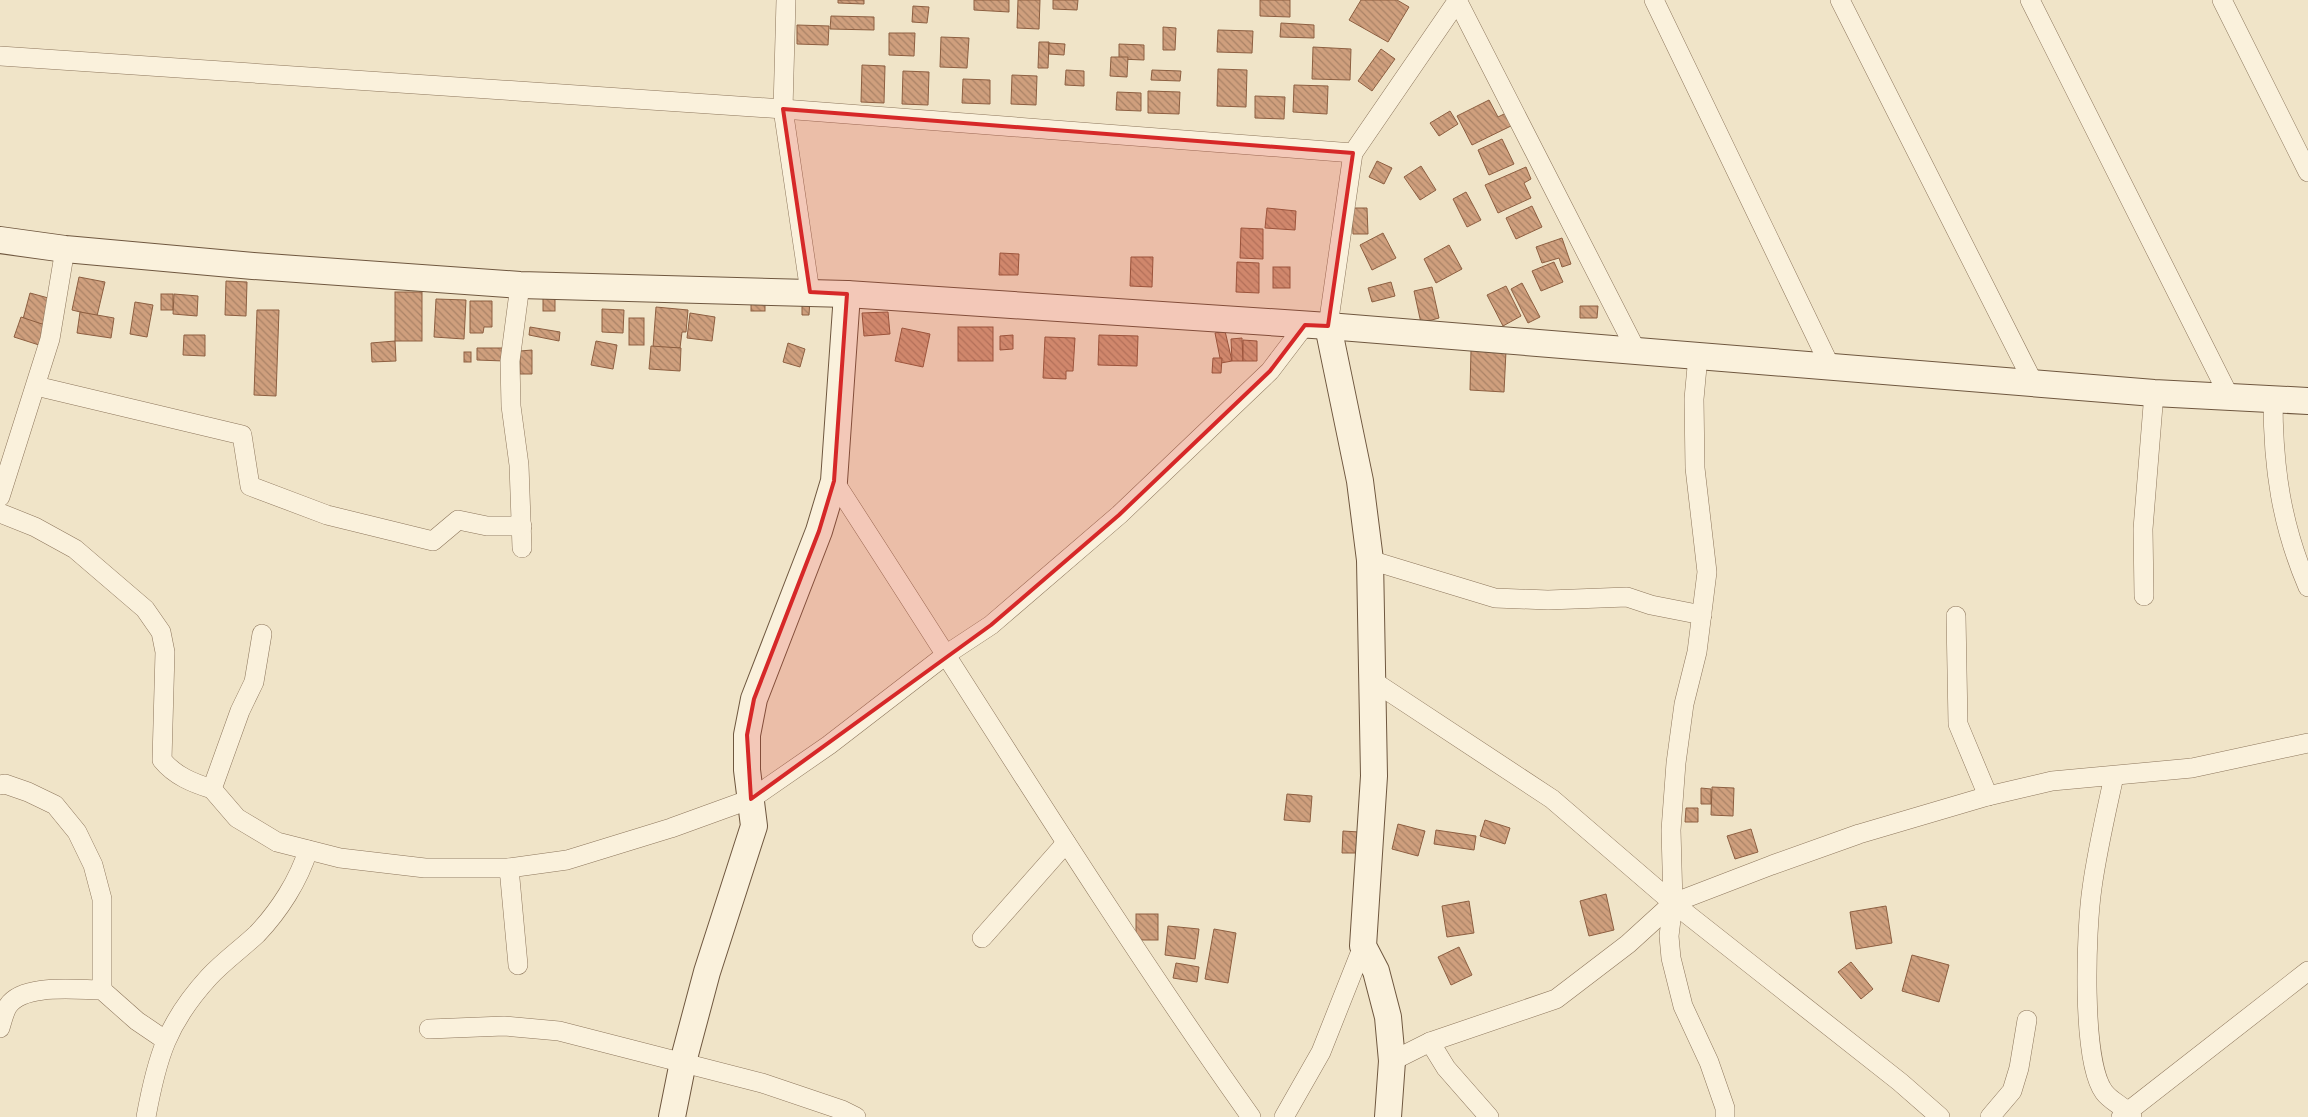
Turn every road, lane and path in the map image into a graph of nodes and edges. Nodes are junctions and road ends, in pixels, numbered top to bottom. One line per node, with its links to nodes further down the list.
1 (786, 0): 8 (street)
2 (1458, 0): 9 (street); 17 (street)
3 (1654, 0): 19 (street)
4 (1840, 0): 20 (street)
5 (2030, 0): 23 (street)
6 (2222, 0): 10 (street)
7 (0, 56): 8 (street)
8 (783, 109): 9 (street); 14 (street)
9 (1353, 153): 16 (street)
10 (2308, 172)
11 (0, 240): 12 (street)
12 (65, 249): 13 (street); 21 (street)
13 (520, 285): 14 (street); 29 (street)
14 (810, 292): 15 (street)
15 (847, 294): 16 (street); 26 (street)
16 (1316, 325): 17 (street); 31 (street); 37 (street)
17 (1636, 350): 18 (street)
18 (1698, 356): 19 (street); 34 (street)
19 (1830, 366): 20 (street)
20 (2033, 382): 22 (street)
21 (36, 386): 27 (street); 29 (street)
22 (2154, 393): 23 (street); 33 (street)
23 (2229, 396): 24 (street)
24 (2273, 399): 25 (street); 32 (street)
25 (2308, 401)
26 (834, 481): 37 (street); 44 (street)
27 (0, 497)
28 (0, 513): 42 (street)
29 (522, 526): 30 (street)
30 (522, 548)
31 (1370, 560): 34 (street); 38 (street)
32 (2308, 587)
33 (2144, 596)
34 (1702, 615): 48 (street)
35 (1956, 616): 43 (street)
36 (262, 634): 42 (street)
37 (947, 654): 44 (street); 45 (street)
38 (1373, 681): 48 (street); 50 (street)
39 (2308, 743): 40 (street)
40 (2114, 776): 43 (street); 61 (street)
41 (0, 785): 53 (street)
42 (212, 789): 46 (street)
43 (1988, 796): 48 (street)
44 (751, 799): 47 (street); 60 (street)
45 (1066, 843): 49 (street); 65 (street)
46 (308, 850): 47 (street); 57 (street)
47 (509, 868): 51 (street)
48 (1672, 903): 58 (street); 69 (street); 70 (street)
49 (982, 938)
50 (1363, 946): 59 (street); 66 (street)
51 (518, 965)
52 (2308, 971): 61 (street)
53 (102, 990): 55 (street); 57 (street)
54 (2027, 1020): 71 (street)
55 (0, 1028)
56 (429, 1029): 60 (street)
57 (165, 1040): 62 (street)
58 (1430, 1042): 59 (street); 68 (street)
59 (1392, 1061): 67 (street)
60 (683, 1062): 63 (street); 64 (street)
61 (2128, 1115)
62 (146, 1117)
63 (672, 1117)
64 (856, 1117)
65 (1251, 1117)
66 (1284, 1117)
67 (1388, 1117)
68 (1489, 1117)
69 (1725, 1117)
70 (1940, 1117)
71 (1990, 1117)

